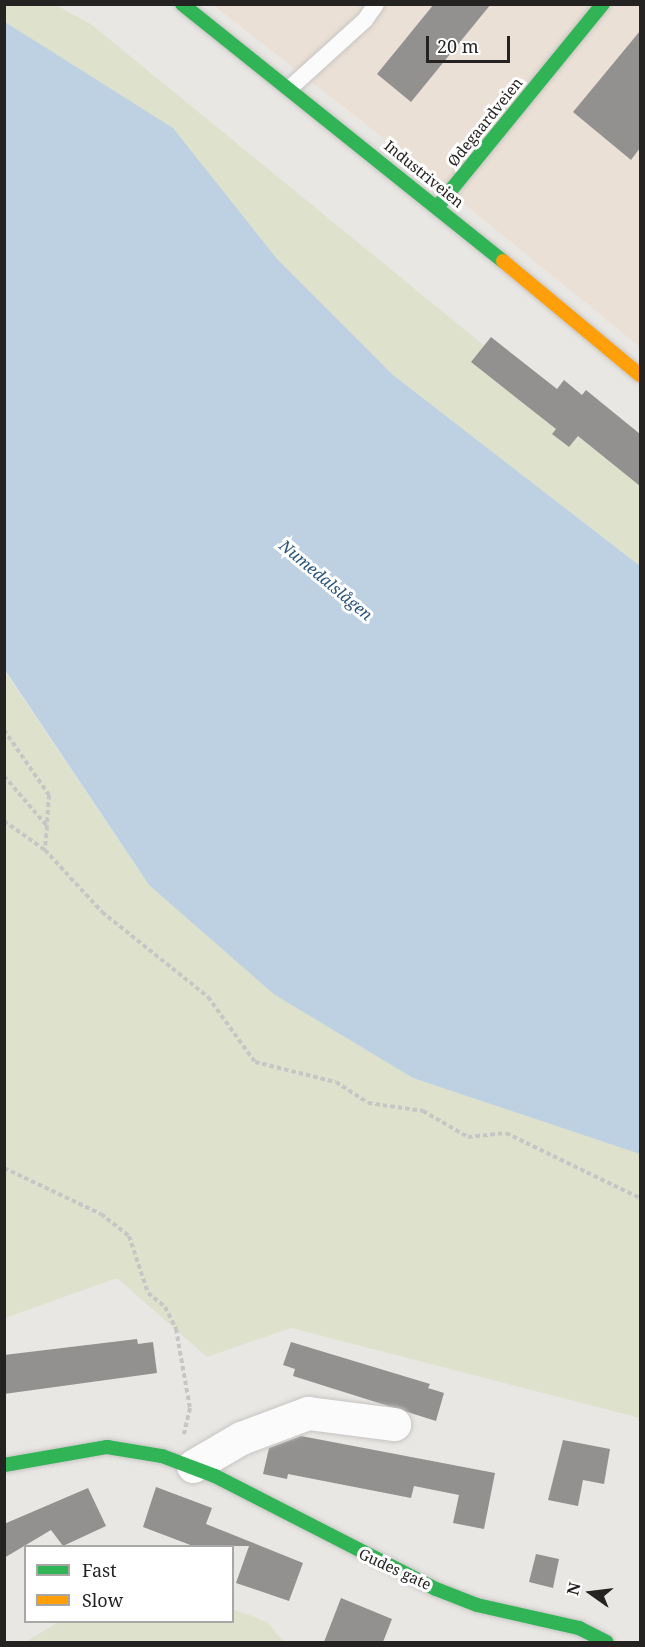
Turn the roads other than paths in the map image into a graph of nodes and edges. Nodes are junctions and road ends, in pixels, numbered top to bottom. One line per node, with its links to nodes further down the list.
1 (182, 4): 4 (street, Industriveien)
2 (376, 4): 4 (lane)
3 (603, 4): 5 (street, Ødegaardveien)
4 (290, 88): 5 (street, Industriveien)
5 (438, 206): 6 (street, Industriveien)
6 (640, 375)
7 (394, 1424): 8 (street)
8 (185, 1463): 9 (street, Gudes gate); 10 (street, Gudes gate)
9 (4, 1465)
10 (607, 1642)

